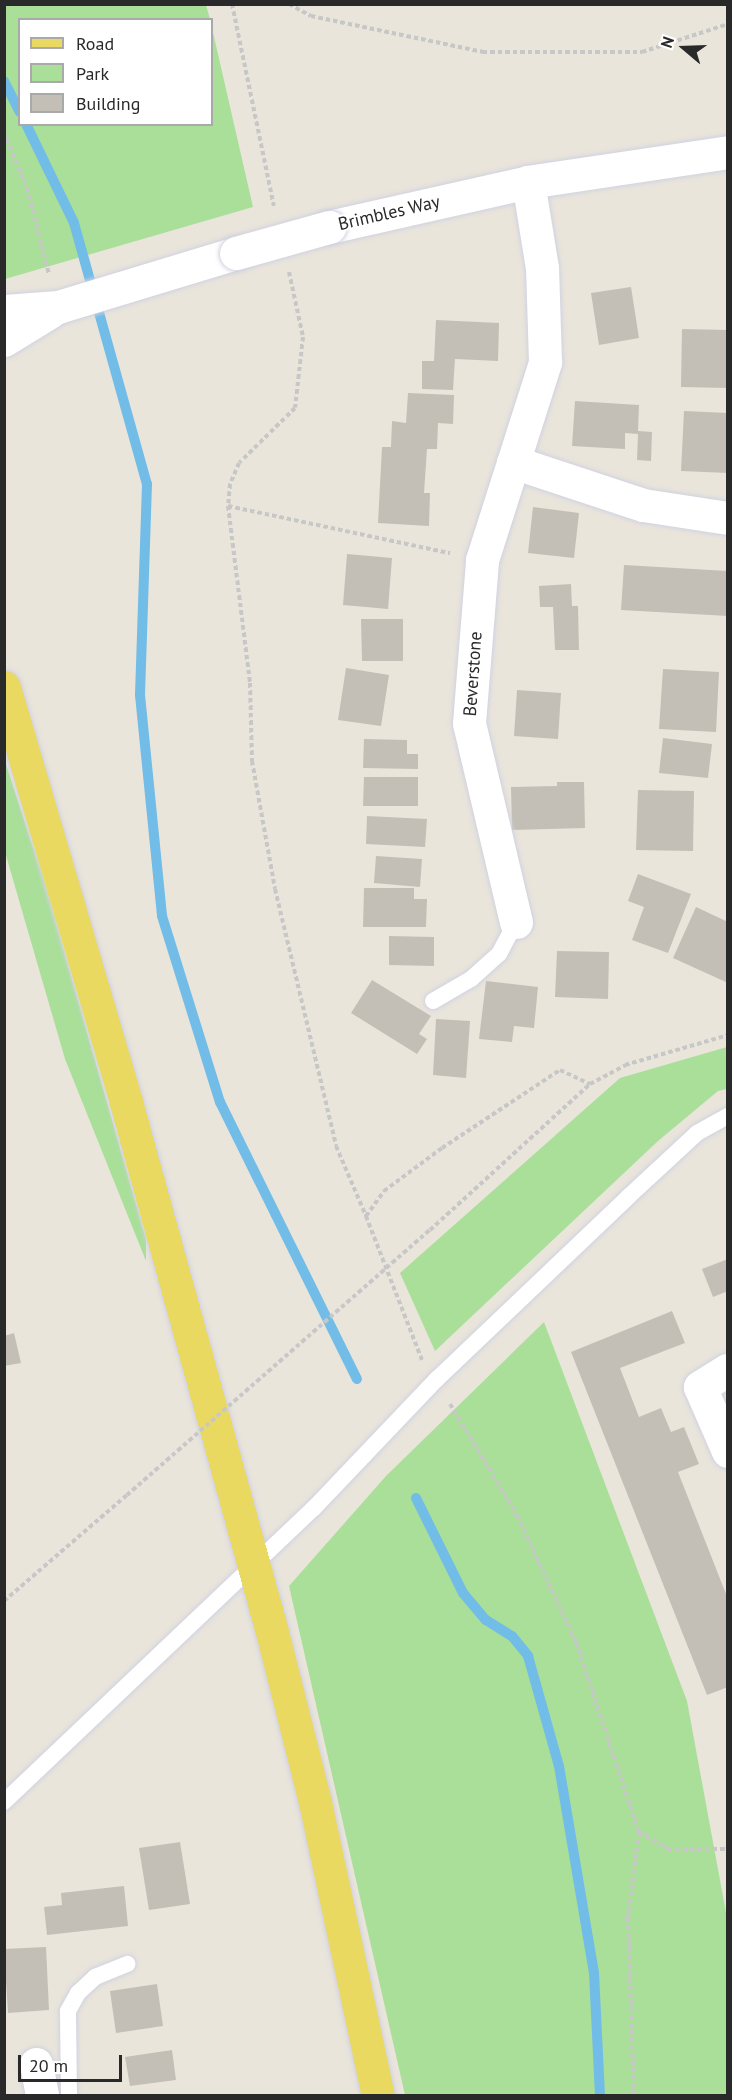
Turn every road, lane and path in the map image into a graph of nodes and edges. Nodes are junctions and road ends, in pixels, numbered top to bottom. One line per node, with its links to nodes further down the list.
1 (232, 4): 7 (path)
2 (290, 4): 3 (path)
3 (728, 24)
4 (4, 132): 9 (path)
5 (728, 152): 6 (street, Brimbles Way)
6 (528, 182): 9 (street, Brimbles Way, bridge); 12 (street, Beverstone)
7 (275, 212)
8 (288, 269): 13 (path)
9 (58, 307): 10 (street, Brimbles Way); 11 (street, Brimbles Way)
10 (4, 311)
11 (4, 339)
12 (513, 462): 14 (street); 15 (street, Beverstone)
13 (228, 506): 15 (path); 22 (path)
14 (728, 518)
15 (483, 560): 17 (street, Beverstone)
16 (4, 687): 27 (main road)
17 (516, 922): 18 (lane)
18 (433, 1001)
19 (728, 1035): 20 (path)
20 (590, 1084): 22 (path); 28 (path, bridge)
21 (728, 1116): 27 (lane)
22 (366, 1216): 23 (path)
23 (422, 1361)
24 (727, 1370): 26 (street)
25 (454, 1411): 30 (path)
26 (728, 1451)
27 (254, 1565): 29 (lane); 36 (main road)
28 (4, 1602)
29 (4, 1802)
30 (639, 1832): 31 (path); 37 (path)
31 (728, 1849)
32 (127, 1964): 35 (lane)
33 (36, 2064): 34 (street)
34 (42, 2096)
35 (69, 2096)
36 (378, 2096)
37 (634, 2096)

